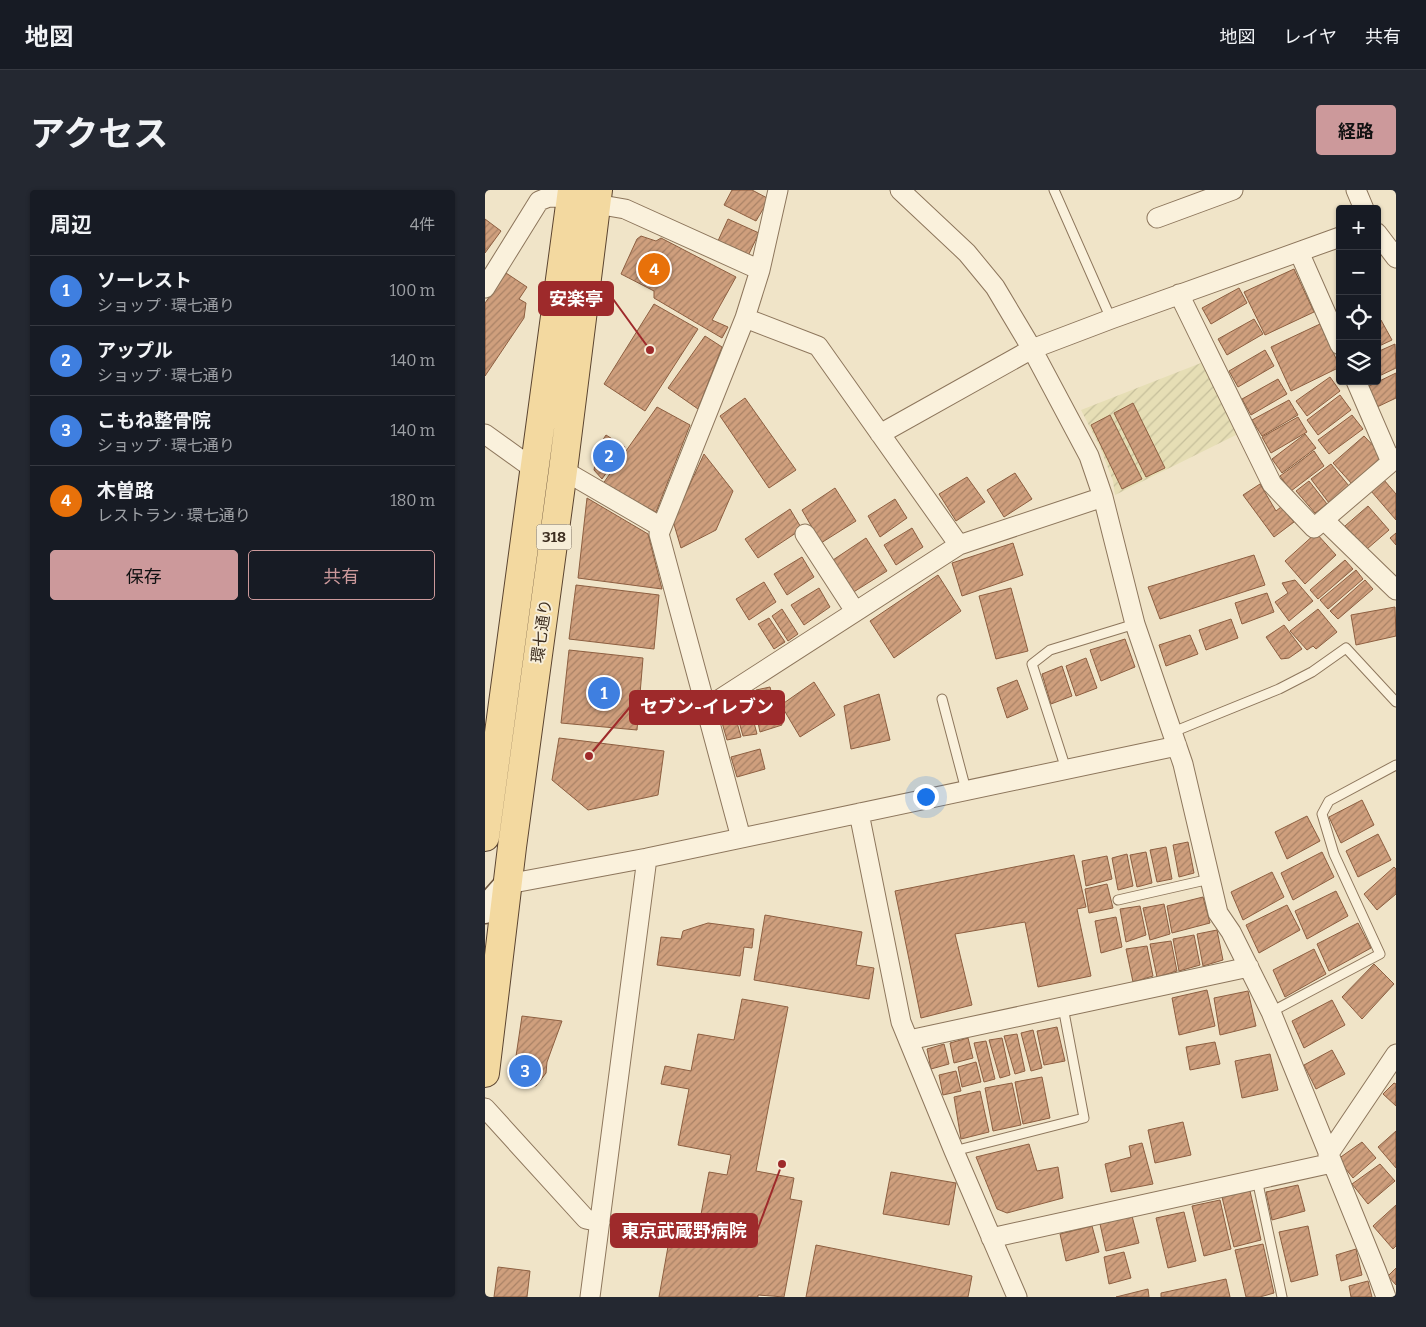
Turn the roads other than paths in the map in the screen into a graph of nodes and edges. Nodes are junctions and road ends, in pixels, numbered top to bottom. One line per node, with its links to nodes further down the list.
1 (778, 190): 14 (street)
2 (1054, 190): 18 (lane)
3 (1233, 190): 7 (street)
4 (1356, 190): 8 (street)
5 (903, 191): 20 (street)
6 (584, 195): 14 (street); 15 (street); 25 (main road, 環七通り / 318); 26 (main road, 環七通り / 318)
7 (1188, 198): 9 (street)
8 (1362, 205)
9 (1157, 218)
10 (1385, 235): 13 (street)
11 (1336, 238): 12 (street)
12 (1299, 252): 16 (street); 19 (street)
13 (1396, 258)
14 (760, 270): 17 (street)
15 (485, 288)
16 (1179, 294): 18 (street); 28 (street)
17 (745, 318): 23 (street); 29 (street)
18 (1111, 319): 20 (street)
19 (1338, 340)
20 (1032, 349): 23 (street); 27 (street)
21 (1358, 385): 24 (street)
22 (485, 434): 25 (street)
23 (880, 434): 31 (street)
24 (1393, 460): 28 (street)
25 (535, 470): 43 (main road, 環七通り / 318)
26 (563, 470): 29 (street); 47 (main road, 環七通り / 318)
27 (1103, 497): 31 (street); 34 (street)
28 (1324, 520): 32 (street)
29 (661, 527): 37 (street)
30 (805, 534): 33 (street)
31 (959, 545): 33 (street)
32 (1396, 590)
33 (855, 611): 37 (street)
34 (1135, 624): 38 (street); 40 (lane)
35 (942, 699): 41 (lane)
36 (1396, 702): 38 (lane)
37 (706, 708): 44 (street)
38 (1175, 739): 40 (street); 46 (street)
39 (1396, 765): 52 (lane)
40 (1065, 769): 41 (street)
41 (966, 790): 42 (street)
42 (859, 813): 44 (street); 53 (street)
43 (485, 837)
44 (741, 838): 45 (street)
45 (647, 858): 47 (street); 60 (street)
46 (1210, 879): 48 (lane); 50 (street)
47 (496, 887): 49 (main road); 55 (main road, 環七通り / 318)
48 (1118, 900)
49 (485, 910)
50 (1249, 968): 51 (street); 52 (street)
51 (1063, 1007): 53 (street); 57 (lane)
52 (1271, 1012): 58 (street)
53 (909, 1040): 57 (street)
54 (1396, 1054): 58 (street)
55 (485, 1073)
56 (485, 1108): 60 (street)
57 (954, 1151): 61 (street)
58 (1330, 1159): 59 (street); 65 (street)
59 (1257, 1179): 61 (street); 64 (lane)
60 (600, 1222): 62 (street)
61 (991, 1238): 63 (street)
62 (590, 1297)
63 (1017, 1297)
64 (1282, 1297)
65 (1386, 1297)

